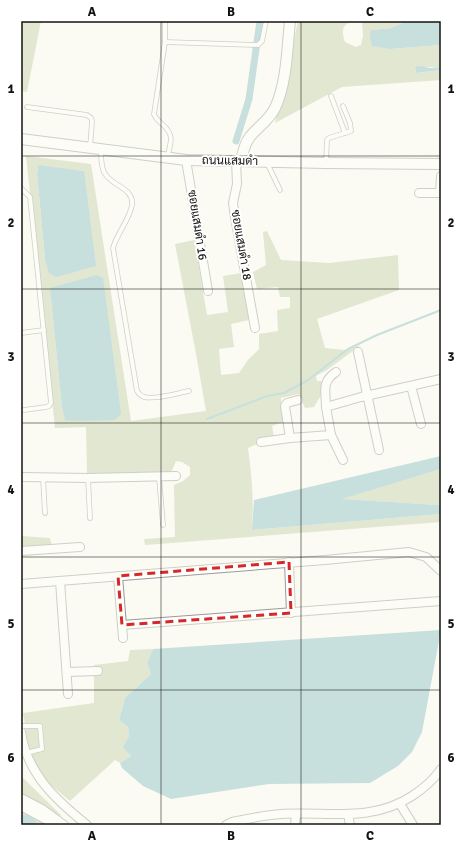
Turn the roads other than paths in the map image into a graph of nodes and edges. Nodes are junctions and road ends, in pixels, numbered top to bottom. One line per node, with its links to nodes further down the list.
1 (165, 21): 4 (lane)
2 (266, 21): 4 (lane)
3 (290, 21): 14 (street)
4 (165, 42): 12 (lane)
5 (331, 96): 8 (lane)
6 (343, 106): 8 (lane)
7 (27, 107): 10 (lane)
8 (345, 134): 16 (lane)
9 (21, 139): 10 (street, ถนนแสมดำ)
10 (90, 148): 11 (street, ถนนแสมดำ)
11 (100, 150): 12 (street, ถนนแสมดำ); 31 (lane)
12 (167, 158): 13 (street, ถนนแสมดำ)
13 (186, 160): 14 (street, ถนนแสมดำ); 23 (street, ซอยแสมดำ 16)
14 (238, 161): 15 (street, ถนนแสมดำ); 24 (street, ซอยแสมดำ 18)
15 (266, 162): 16 (street, ถนนแสมดำ); 20 (lane)
16 (326, 163): 17 (street, ถนนแสมดำ)
17 (441, 164)
18 (441, 176): 22 (street)
19 (21, 188): 25 (lane)
20 (280, 190)
21 (419, 193): 22 (street)
22 (440, 193)
23 (208, 291)
24 (255, 328)
25 (44, 330): 26 (lane); 35 (lane)
26 (21, 333)
27 (358, 352): 32 (street)
28 (336, 372): 34 (street)
29 (441, 379): 30 (street)
30 (411, 386): 32 (street); 36 (street)
31 (190, 391)
32 (367, 396): 34 (street); 40 (street)
33 (298, 400): 38 (street)
34 (326, 407): 37 (street)
35 (24, 410)
36 (422, 424)
37 (331, 435): 38 (street); 41 (street)
38 (290, 438): 39 (street)
39 (261, 442)
40 (379, 450)
41 (343, 460)
42 (176, 476): 44 (street)
43 (21, 477): 45 (street)
44 (159, 477): 46 (street); 49 (lane)
45 (43, 478): 46 (street); 47 (lane)
46 (88, 478): 48 (lane)
47 (44, 513)
48 (90, 518)
49 (163, 525)
50 (80, 547): 51 (street)
51 (21, 551)
52 (289, 562): 53 (street); 54 (street); 58 (street)
53 (441, 571)
54 (118, 576): 55 (street); 59 (street)
55 (60, 581): 56 (street); 62 (street)
56 (21, 584)
57 (441, 601): 58 (street)
58 (291, 613): 59 (street)
59 (122, 625): 60 (street)
60 (123, 638)
61 (98, 671): 62 (street)
62 (67, 672): 63 (street)
63 (68, 694)
64 (21, 726): 67 (lane)
65 (21, 732): 66 (street)
66 (21, 736): 67 (street)
67 (23, 749): 76 (street)
68 (441, 770): 70 (street)
69 (21, 798): 74 (street)
70 (400, 804): 73 (street); 80 (street)
71 (21, 806): 74 (street)
72 (296, 814): 73 (street); 77 (street); 78 (street)
73 (348, 814): 79 (street)
74 (54, 822): 75 (street)
75 (64, 825)
76 (87, 825)
77 (226, 825)
78 (295, 825)
79 (350, 825)
80 (413, 825)

